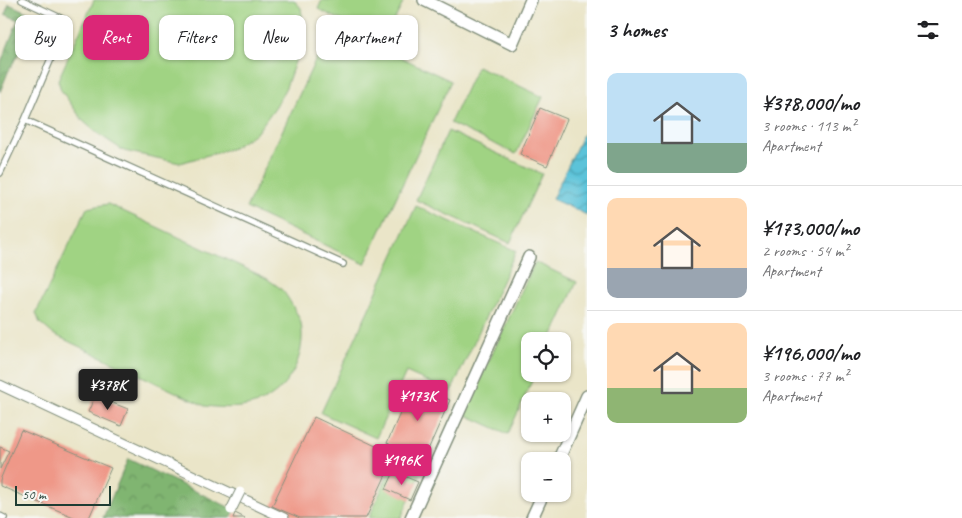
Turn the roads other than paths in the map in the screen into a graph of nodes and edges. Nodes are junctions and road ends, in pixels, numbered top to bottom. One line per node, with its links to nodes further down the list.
1 (22, 0): 4 (lane)
2 (424, 0): 3 (street)
3 (531, 0)
4 (25, 120): 5 (lane); 7 (lane)
5 (0, 173)
6 (529, 256): 17 (street)
7 (343, 264)
8 (0, 385): 16 (street)
9 (587, 396): 10 (street)
10 (562, 452)
11 (240, 492): 13 (street, bridge)
12 (539, 502): 18 (street)
13 (231, 510)
14 (0, 516): 15 (lane)
15 (4, 518)
16 (284, 518)
17 (411, 518)
18 (532, 518)

